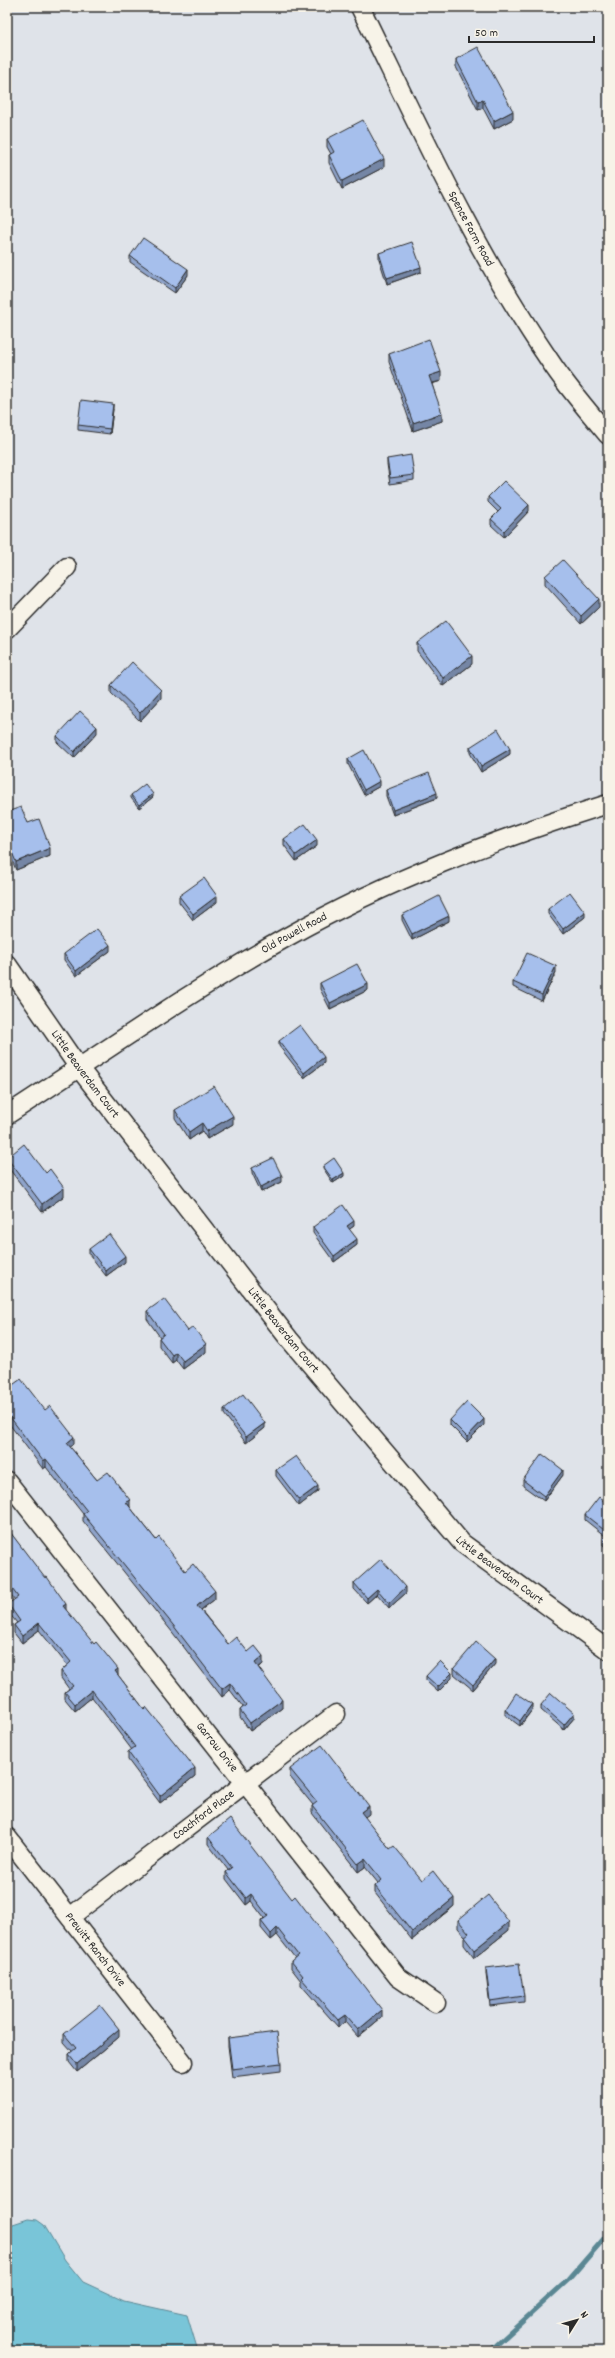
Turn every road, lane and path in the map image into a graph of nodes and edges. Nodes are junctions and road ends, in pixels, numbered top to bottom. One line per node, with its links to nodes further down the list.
1 (360, 7): 2 (street, Spence Farm Road)
2 (608, 435)
3 (67, 567): 4 (street)
4 (7, 629)
5 (608, 804): 7 (street, Old Powell Road)
6 (7, 964): 7 (street, Little Beaverdam Court)
7 (79, 1068): 8 (street, Old Powell Road); 10 (street, Little Beaverdam Court)
8 (7, 1115)
9 (7, 1481): 12 (street, Garrow Drive)
10 (608, 1650)
11 (336, 1714): 12 (street, Coachford Place)
12 (246, 1783): 14 (street, Coachford Place); 15 (street, Garrow Drive)
13 (7, 1837): 14 (street, Prewitt Ranch Drive)
14 (70, 1917): 16 (street, Prewitt Ranch Drive)
15 (436, 2003)
16 (183, 2062)

